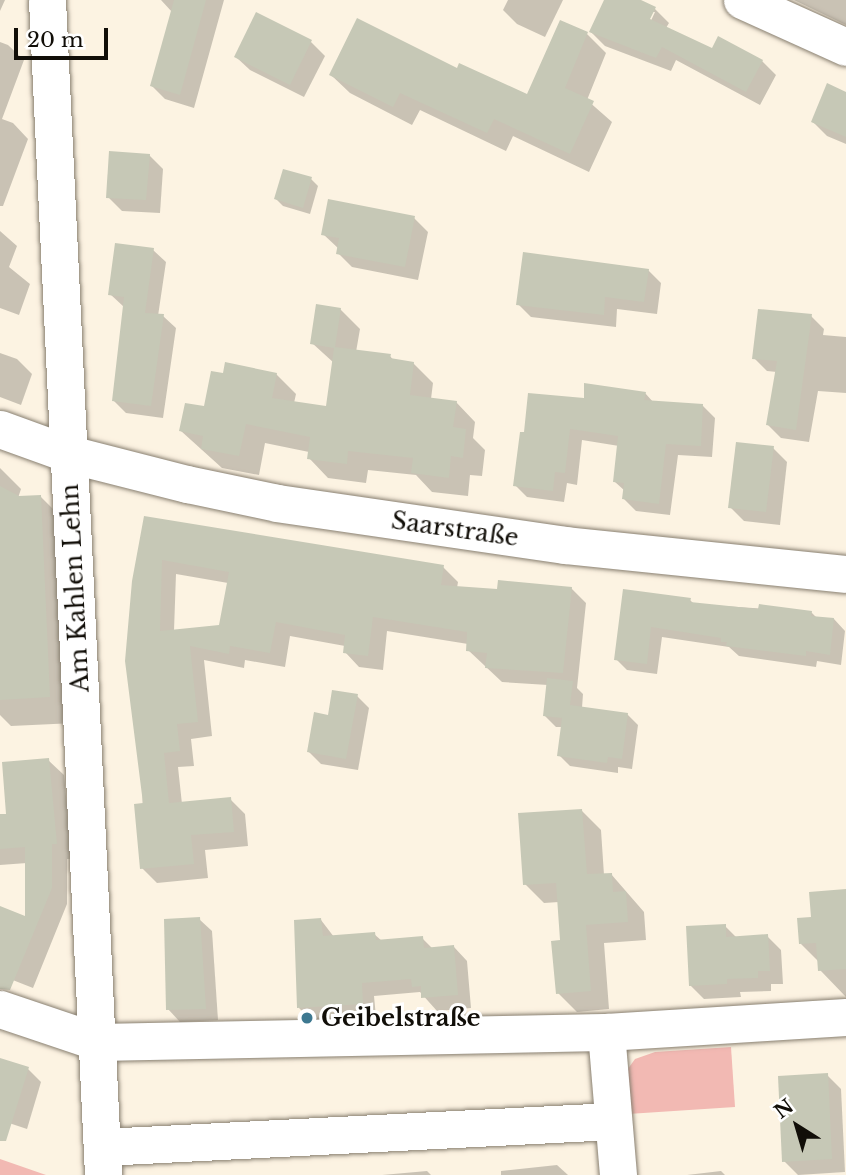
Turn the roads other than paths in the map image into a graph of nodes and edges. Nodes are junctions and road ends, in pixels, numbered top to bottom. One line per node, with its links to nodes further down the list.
1 (47, 0): 5 (street, Am Kahlen Lehn)
2 (743, 0): 3 (street)
3 (846, 47)
4 (0, 429): 5 (street, Saarstraße)
5 (69, 454): 6 (street, Saarstraße); 10 (street, Am Kahlen Lehn)
6 (846, 574)
7 (0, 1009): 10 (street)
8 (846, 1017): 9 (street)
9 (606, 1032): 10 (street); 11 (street)
10 (98, 1042): 12 (street, Am Kahlen Lehn)
11 (612, 1121): 12 (street); 13 (street)
12 (103, 1161)
13 (618, 1175)

